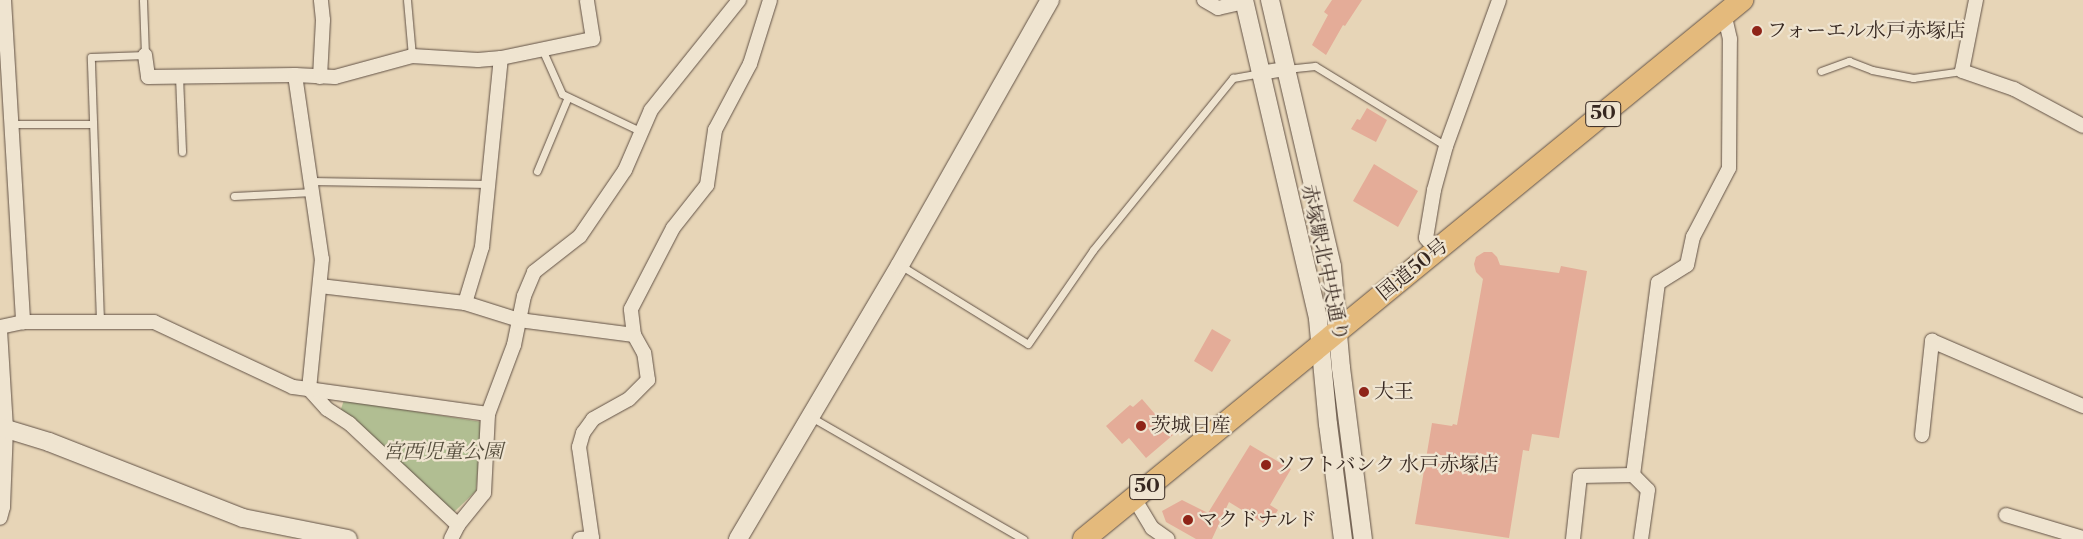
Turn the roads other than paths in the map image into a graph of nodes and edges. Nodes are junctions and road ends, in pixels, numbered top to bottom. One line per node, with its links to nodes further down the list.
1 (4, 0): 28 (street)
2 (143, 0): 17 (lane)
3 (321, 0): 26 (street)
4 (407, 0): 18 (lane)
5 (588, 0): 16 (street)
6 (739, 0): 31 (street)
7 (770, 0): 46 (street)
8 (1050, 0): 39 (street)
9 (1204, 0): 14 (street)
10 (1270, 0): 20 (street, 赤塚駅北中央通り)
11 (1498, 0): 32 (street)
12 (1742, 0): 15 (highway, 国道50号 / 50)
13 (1976, 0): 22 (street)
14 (1244, 1): 23 (street, 赤塚駅北中央通り)
15 (1724, 14): 38 (highway, 国道50号 / 50); 54 (street)
16 (542, 49): 19 (street); 27 (lane)
17 (145, 56): 25 (street); 29 (lane)
18 (412, 56): 19 (street); 26 (street)
19 (501, 58): 35 (street)
20 (1286, 69): 23 (street); 32 (lane); 47 (street, 赤塚駅北中央通り)
21 (1820, 70): 22 (lane)
22 (1962, 71): 30 (street)
23 (1260, 73): 39 (lane); 47 (street, 赤塚駅北中央通り)
24 (296, 75): 25 (street); 26 (street); 36 (street)
25 (179, 76): 33 (lane)
26 (320, 77)
27 (568, 96): 31 (lane); 34 (lane)
28 (11, 124): 29 (lane); 44 (street)
29 (93, 124): 43 (lane)
30 (2083, 126)
31 (642, 132): 42 (street)
32 (1446, 146): 38 (street)
33 (182, 152)
34 (537, 171)
35 (490, 184): 36 (lane); 41 (street)
36 (312, 187): 37 (lane); 40 (street)
37 (234, 196)
38 (1437, 251): 47 (highway, 国道50号 / 50)
39 (900, 264): 51 (street)
40 (320, 286): 41 (street); 48 (street)
41 (465, 303): 42 (street)
42 (519, 320): 46 (street); 50 (street)
43 (100, 321): 44 (street); 48 (street)
44 (22, 322): 45 (street)
45 (0, 328): 52 (street)
46 (634, 335): 64 (street)
47 (1330, 338): 55 (highway, 国道50号 / 50); 68 (street, 赤塚駅北中央通り); 69 (street, 赤塚駅北中央通り)
48 (308, 389): 50 (street); 58 (street)
49 (2083, 406): 53 (street)
50 (488, 414): 58 (street)
51 (810, 417): 60 (street); 65 (lane)
52 (3, 427): 57 (street); 59 (street)
53 (1922, 435)
54 (1633, 475): 70 (street); 71 (street)
55 (1134, 498): 66 (highway, 国道50号 / 50); 67 (street)
56 (2006, 515): 61 (street)
57 (0, 518)
58 (458, 525): 63 (street)
59 (279, 532): 62 (street)
60 (743, 535)
61 (2080, 538)
62 (348, 539)
63 (451, 539)
64 (589, 539)
65 (1023, 539)
66 (1084, 539)
67 (1168, 539)
68 (1343, 539)
69 (1363, 539)
70 (1573, 539)
71 (1641, 539)

